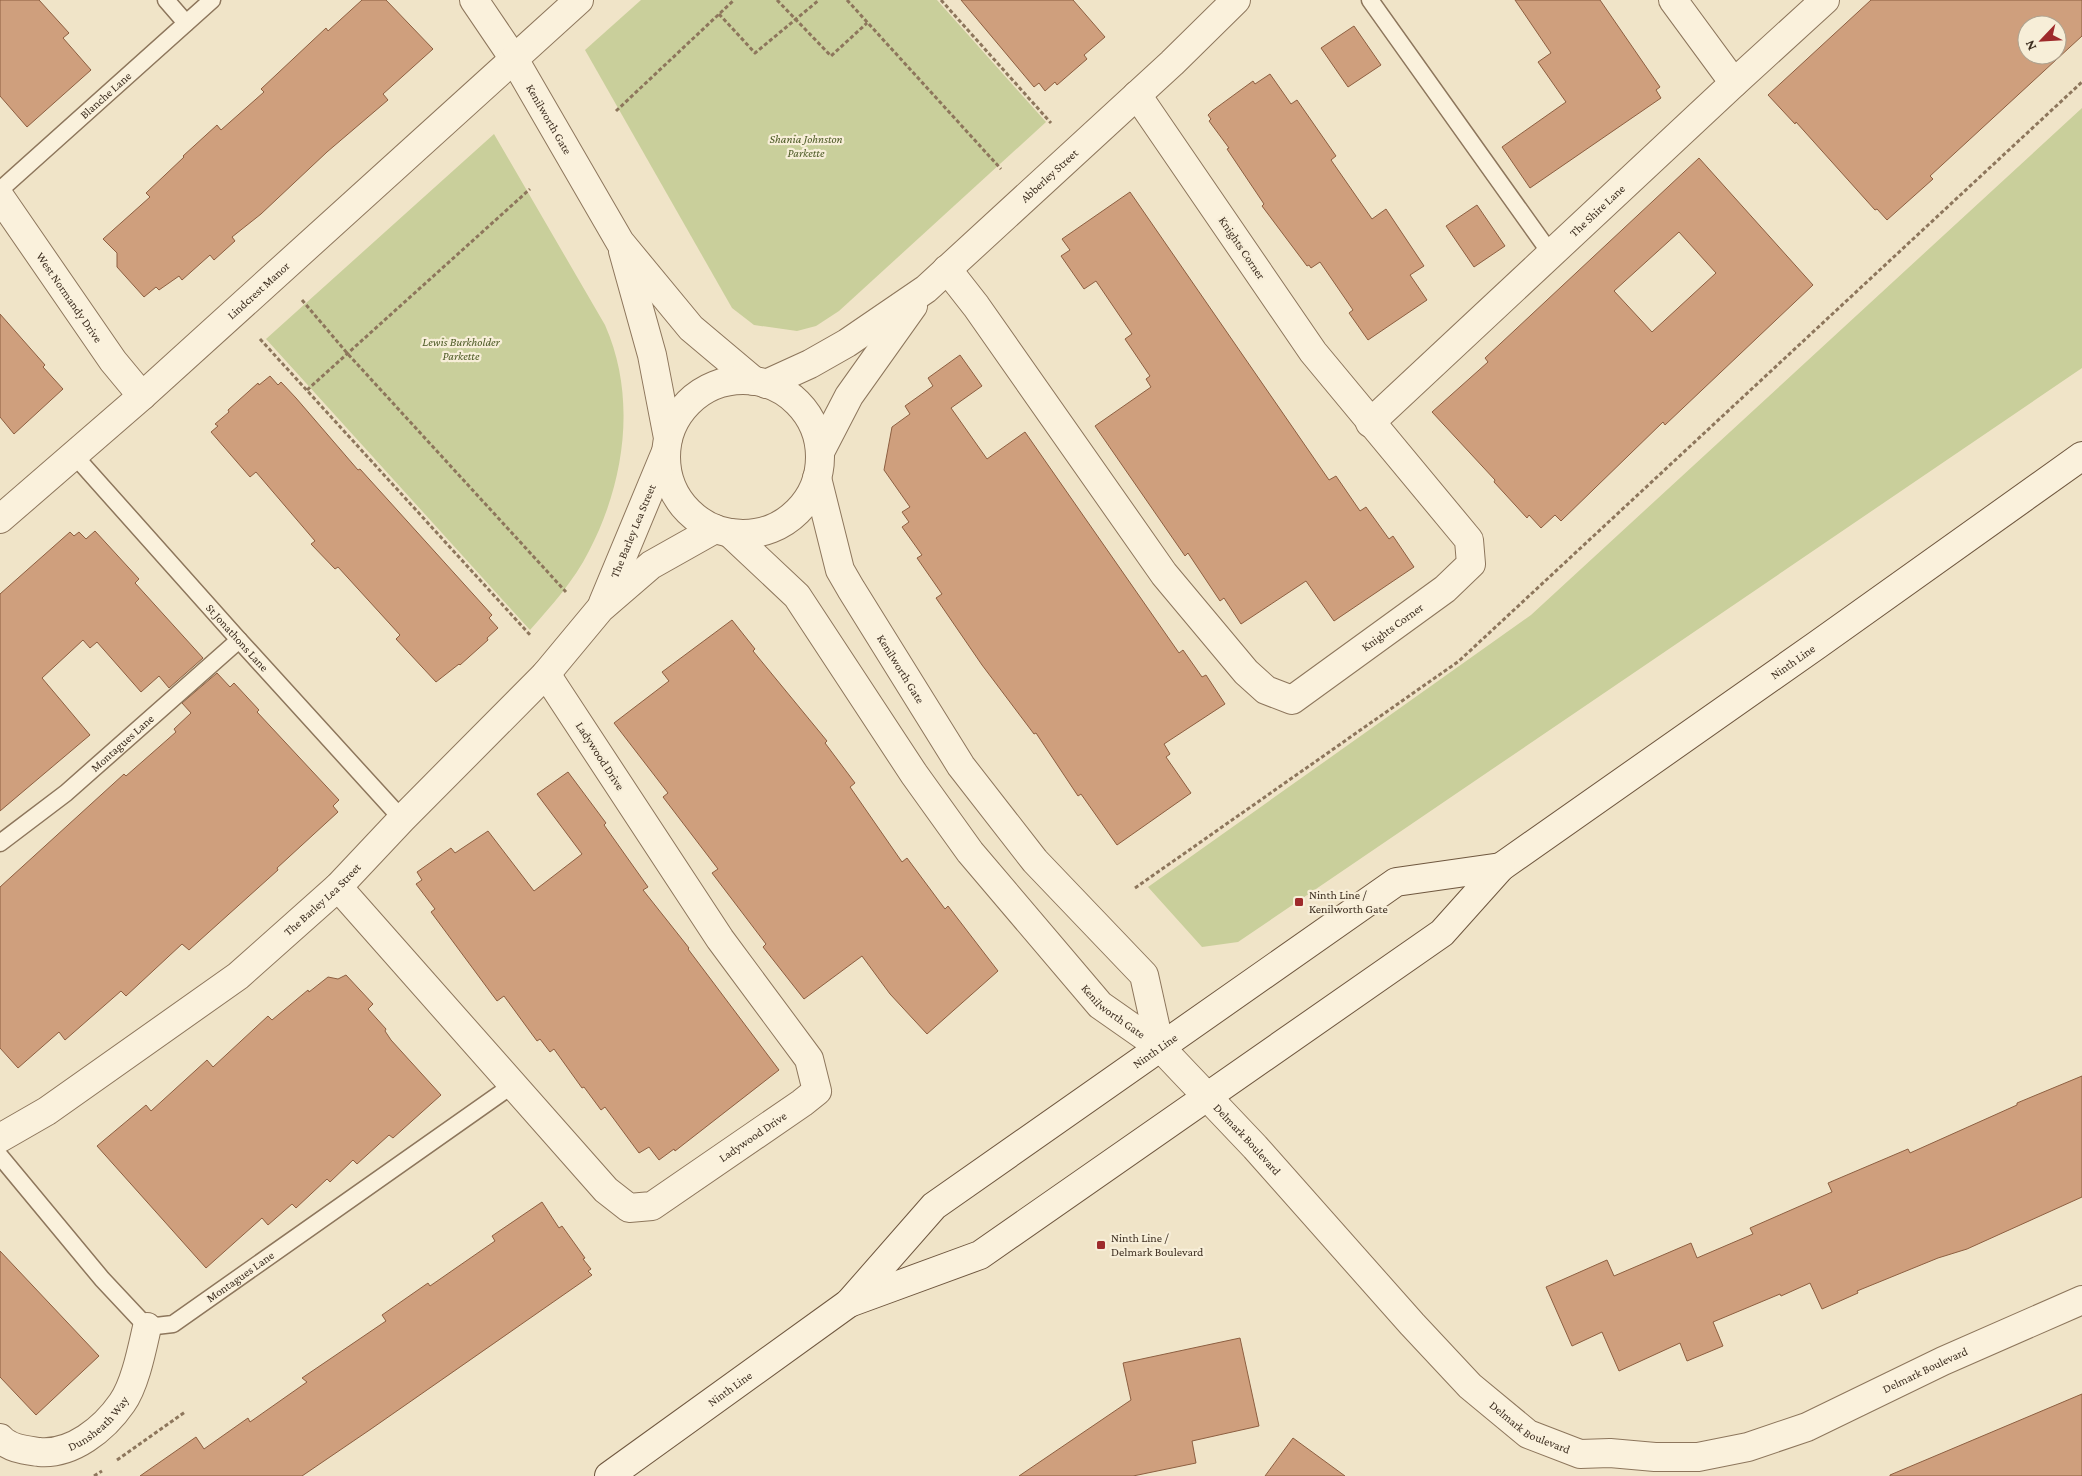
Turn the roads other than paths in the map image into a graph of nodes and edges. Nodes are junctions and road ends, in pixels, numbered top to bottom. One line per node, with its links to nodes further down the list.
1 (166, 0): 9 (lane)
2 (212, 0): 9 (lane, Blanche Lane)
3 (474, 0): 10 (street, Kenilworth Gate)
4 (579, 0): 10 (street, Lindcrest Manor)
5 (1237, 0): 12 (street, Abberley Street)
6 (1370, 0): 16 (lane)
7 (1673, 0): 11 (street)
8 (1825, 0): 11 (street, The Shire Lane)
9 (186, 23): 13 (lane, Blanche Lane)
10 (514, 59): 15 (street, Kenilworth Gate); 20 (street, Lindcrest Manor)
11 (1734, 83): 16 (street, The Shire Lane)
12 (1137, 95): 17 (street, Abberley Street); 21 (street, Knights Corner)
13 (0, 190)
14 (0, 197): 20 (street, West Normandy Drive)
15 (620, 242): 19 (street, Kenilworth Gate); 22 (street, Kenilworth Gate)
16 (1551, 254): 21 (street, The Shire Lane)
17 (947, 269): 18 (street, Abberley Street); 21 (street, Knights Corner)
18 (926, 289): 19 (street, Abberley Street); 25 (street, Abberley Street)
19 (760, 382): 22 (street); 25 (street)
20 (142, 396): 23 (street, Lindcrest Manor)
21 (1370, 423)
22 (667, 446): 27 (street); 28 (street, The Barley Lea Street)
23 (74, 454): 26 (street, Lindcrest Manor); 29 (lane, St Jonathons Lane)
24 (2082, 456): 33 (street, Ninth Line)
25 (818, 465): 27 (street); 35 (street, Kenilworth Gate)
26 (0, 519)
27 (723, 531): 28 (street, The Barley Lea Street); 35 (street, Kenilworth Gate)
28 (600, 609): 30 (street, The Barley Lea Street)
29 (239, 640): 31 (lane, St Jonathons Lane); 32 (lane, Montagues Lane)
30 (546, 674): 31 (street, The Barley Lea Street); 36 (street, Ladywood Drive)
31 (402, 819): 34 (street, The Barley Lea Street)
32 (0, 843)
33 (1501, 866): 35 (street, Ninth Line); 37 (street, Ninth Line)
34 (338, 888): 36 (street, Ladywood Drive); 38 (street, The Barley Lea Street)
35 (1160, 1047): 37 (street, Delmark Boulevard); 41 (street, Ninth Line)
36 (514, 1084): 42 (lane, Montagues Lane)
37 (1208, 1097): 40 (street, Delmark Boulevard); 41 (street, Ninth Line)
38 (0, 1138)
39 (0, 1156): 42 (lane)
40 (2082, 1300)
41 (849, 1303): 44 (street, Ninth Line)
42 (148, 1327): 43 (street, Dunsheath Way)
43 (0, 1438)
44 (610, 1476)

